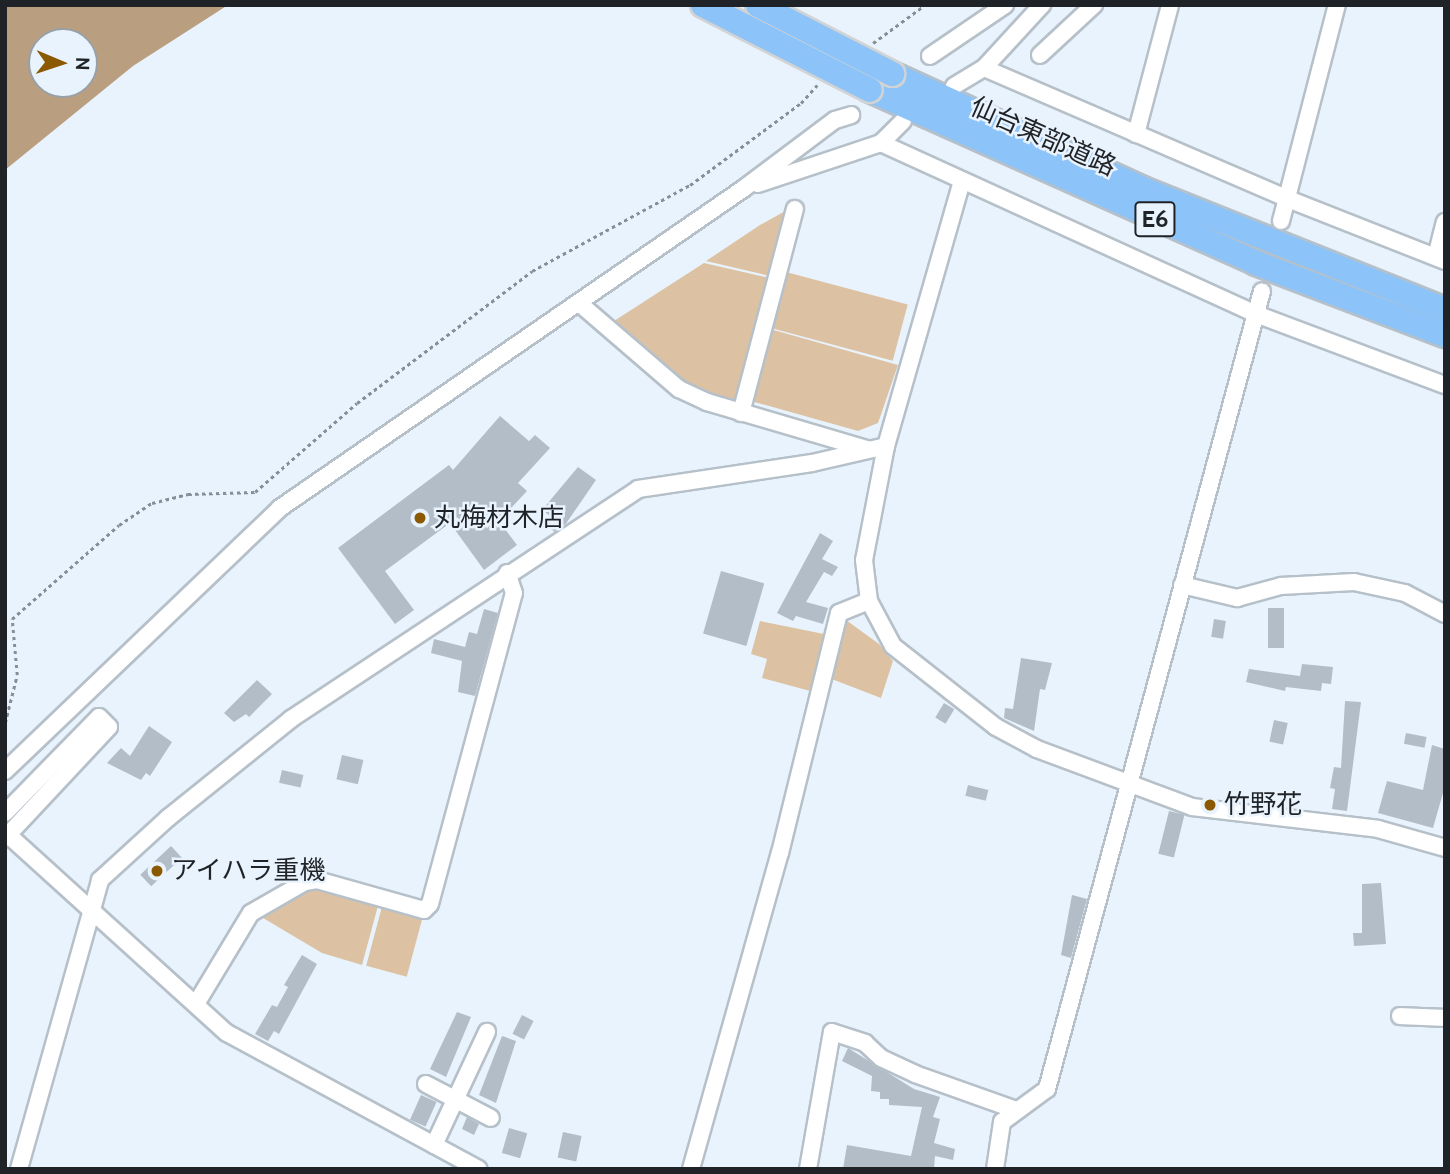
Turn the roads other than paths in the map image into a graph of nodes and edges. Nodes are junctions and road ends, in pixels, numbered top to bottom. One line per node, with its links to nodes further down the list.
1 (703, 5): 27 (highway, 仙台東部道路 / E6, bridge)
2 (758, 5): 25 (highway, 仙台東部道路 / E6, bridge)
3 (1004, 5): 9 (street)
4 (1042, 5): 10 (street)
5 (1094, 5): 8 (street)
6 (1170, 5): 14 (street)
7 (1337, 5): 18 (street)
8 (1040, 55)
9 (930, 56)
10 (984, 68): 11 (street); 14 (street)
11 (954, 86)
12 (851, 115): 17 (street)
13 (903, 121): 15 (street)
14 (1136, 134): 18 (street)
15 (881, 143): 16 (street); 17 (street)
16 (962, 181): 26 (street); 30 (street)
17 (743, 190): 24 (street)
18 (1288, 199): 20 (street); 22 (street)
19 (795, 208): 29 (street)
20 (1281, 221)
21 (1445, 222): 22 (street)
22 (1440, 259)
23 (1262, 291): 26 (street)
24 (579, 303): 29 (street); 35 (street)
25 (1445, 310)
26 (1256, 314): 28 (street); 32 (street)
27 (1445, 335)
28 (1445, 385)
29 (741, 413): 30 (street)
30 (878, 448): 31 (street); 33 (street)
31 (507, 573): 40 (street); 41 (street)
32 (1182, 585): 34 (street); 36 (street)
33 (869, 601): 36 (street); 52 (street)
34 (1445, 614)
35 (5, 771)
36 (1129, 784): 39 (street); 47 (street)
37 (5, 813): 38 (street)
38 (6, 835): 40 (street)
39 (1445, 848)
40 (89, 906): 41 (street); 50 (street)
41 (196, 1004): 49 (street)
42 (1401, 1016): 43 (street)
43 (1445, 1018)
44 (487, 1032): 46 (street)
45 (426, 1084): 46 (street)
46 (455, 1100): 48 (street); 49 (street)
47 (1016, 1110): 53 (street); 54 (street)
48 (491, 1118)
49 (434, 1145): 51 (street)
50 (19, 1169)
51 (479, 1169)
52 (691, 1169)
53 (808, 1169)
54 (995, 1169)

